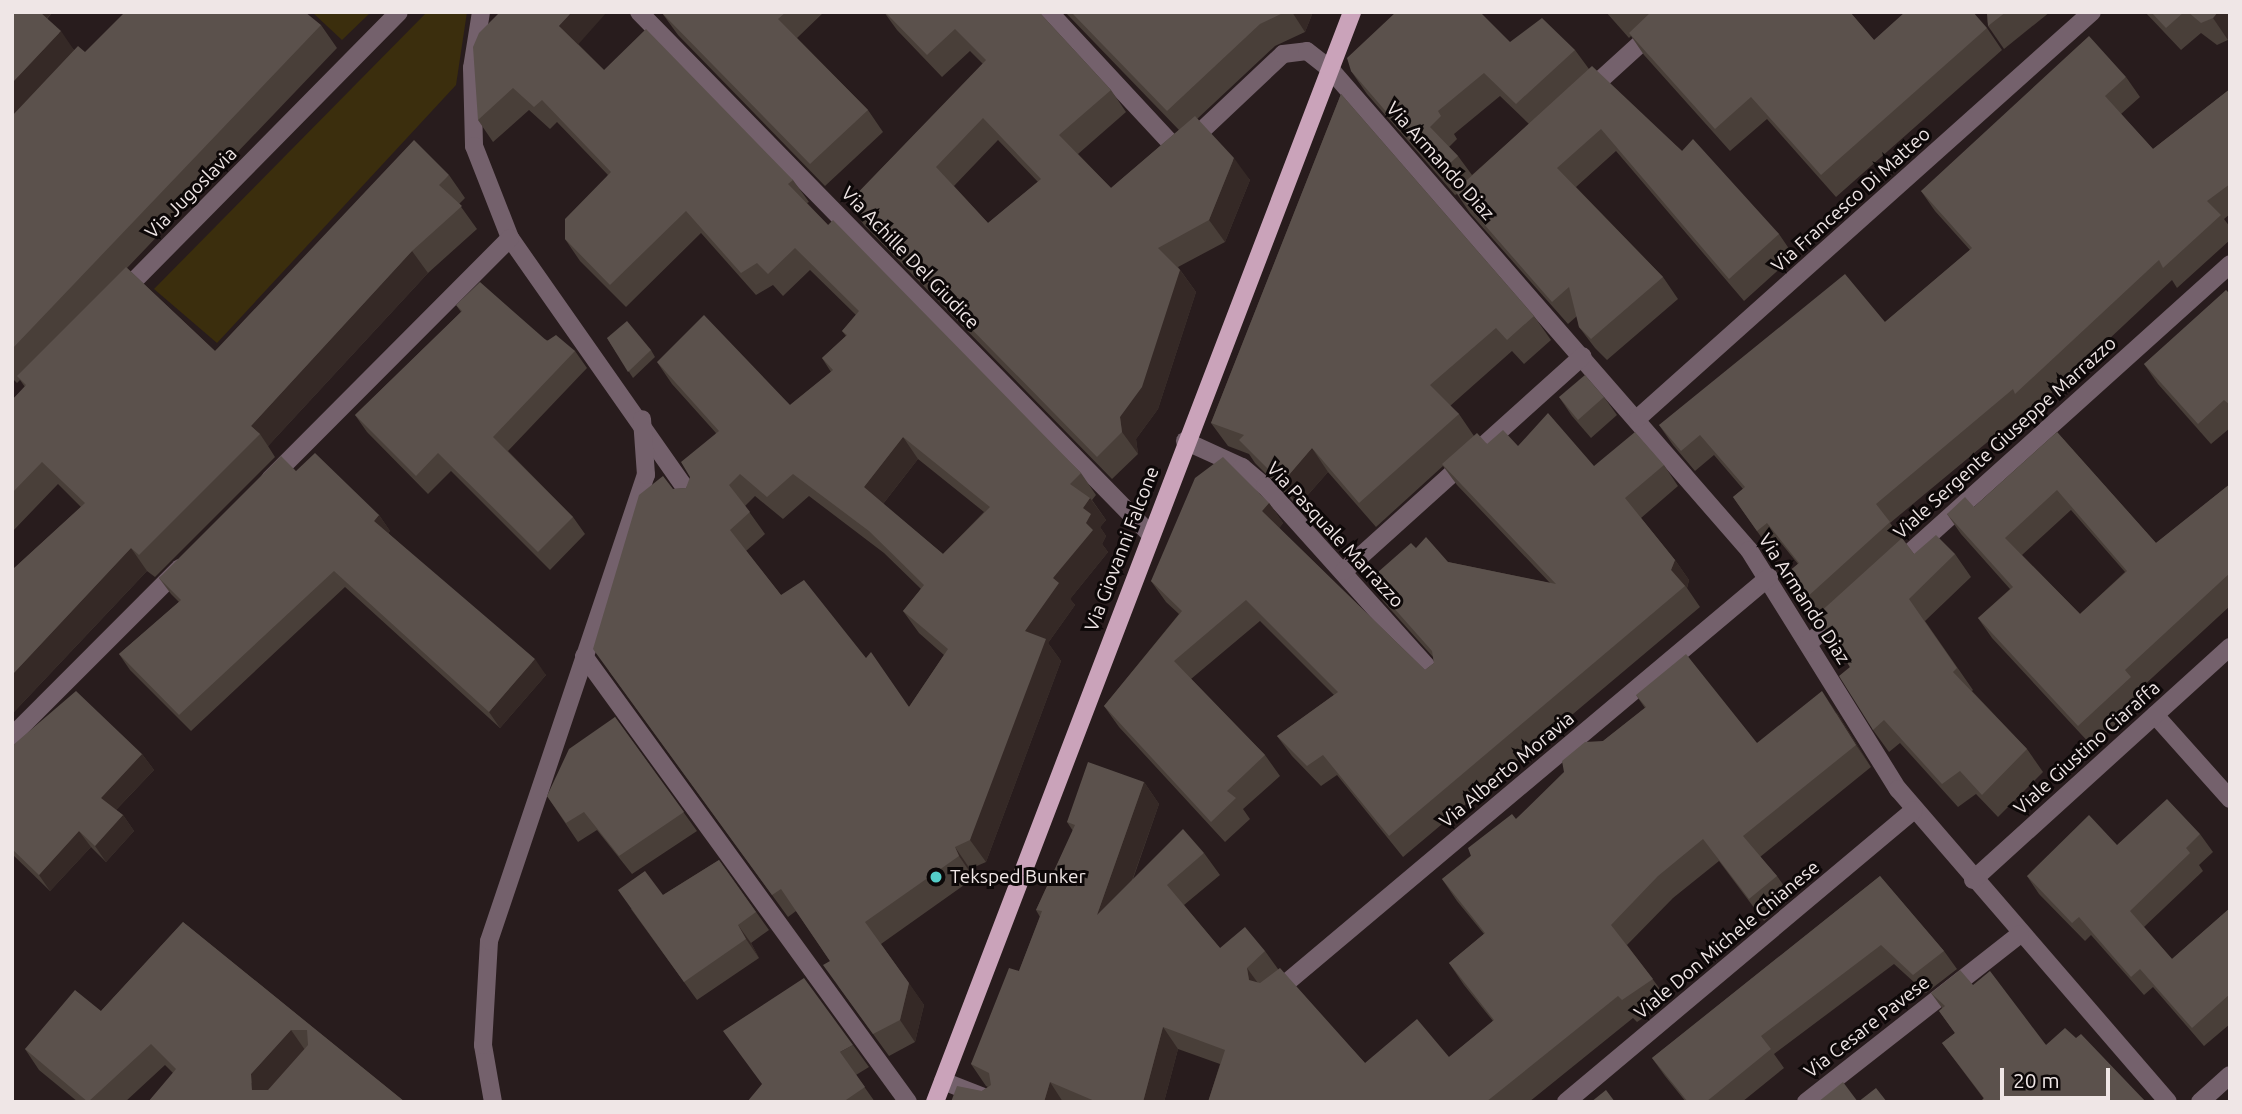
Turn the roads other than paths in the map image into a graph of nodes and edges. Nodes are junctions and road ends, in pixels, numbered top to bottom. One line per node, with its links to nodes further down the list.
1 (399, 12): 13 (street, Via Jugoslavia)
2 (495, 12): 8 (street)
3 (639, 12): 20 (street, Via Achille Del Giudice)
4 (1049, 12): 9 (street, Via Armando Diaz)
5 (1352, 12): 9 (main road, Via Giovanni Falcone)
6 (1675, 12): 10 (street)
7 (2092, 12): 15 (street, Via Francesco Di Matteo)
8 (479, 21): 11 (street)
9 (1331, 69): 14 (street, Via Armando Diaz); 17 (main road, Via Giovanni Falcone)
10 (1566, 111)
11 (510, 238): 16 (street); 18 (street)
12 (2230, 264): 24 (street, Viale Sergente Giuseppe Marrazzo)
13 (109, 306)
14 (1583, 356): 15 (street, Via Armando Diaz); 22 (street)
15 (1638, 418): 23 (street, Via Armando Diaz)
16 (642, 419): 19 (street); 28 (street)
17 (1185, 441): 20 (main road, Via Giovanni Falcone); 22 (street, Via Pasquale Marrazzo)
18 (256, 492)
19 (694, 501)
20 (1150, 534): 38 (main road, Via Giovanni Falcone)
21 (198, 551): 31 (street)
22 (1343, 571): 29 (street, Via Pasquale Marrazzo)
23 (1769, 578): 26 (street, Via Armando Diaz); 36 (street, Via Alberto Moravia)
24 (1881, 578)
25 (1860, 597): 26 (street)
26 (1809, 643): 33 (street, Via Armando Diaz)
27 (2230, 647): 30 (street, Viale Giustino Ciaraffa)
28 (584, 656): 39 (street); 40 (street)
29 (1438, 680)
30 (2155, 715): 32 (street); 34 (street, Viale Giustino Ciaraffa)
31 (12, 736)
32 (2230, 799)
33 (1914, 810): 34 (street, Via Armando Diaz); 43 (street, Viale Don Michele Chianese)
34 (1973, 880): 35 (street, Via Armando Diaz)
35 (2020, 934): 44 (street, Via Cesare Pavese); 45 (street, Via Armando Diaz)
36 (1273, 994)
37 (2230, 1074): 46 (street)
38 (943, 1081): 41 (main road, Via Giovanni Falcone); 42 (street)
39 (493, 1102)
40 (908, 1102)
41 (935, 1102)
42 (996, 1102)
43 (1566, 1102)
44 (1805, 1102)
45 (2168, 1102)
46 (2200, 1102)

